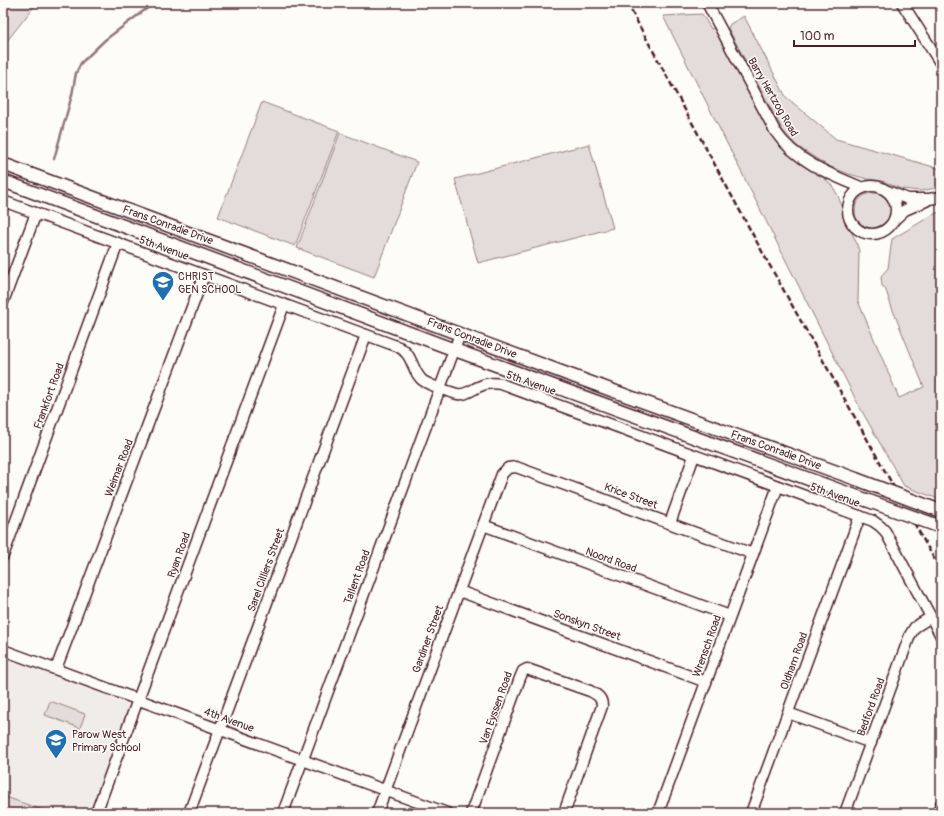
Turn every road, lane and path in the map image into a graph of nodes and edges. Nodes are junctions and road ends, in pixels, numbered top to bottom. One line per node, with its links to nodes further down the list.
1 (708, 3): 6 (street, Barry Hertzog Road)
2 (902, 3): 3 (street)
3 (941, 64)
4 (3, 164): 17 (main road, Frans Conradie Drive)
5 (3, 181): 19 (main road, Frans Conradie Drive)
6 (863, 188): 7 (street); 12 (street)
7 (886, 191): 9 (street); 12 (street)
8 (941, 197): 9 (street)
9 (929, 199): 12 (street)
10 (3, 201): 11 (street, 5th Avenue)
11 (36, 213): 13 (street, 5th Avenue); 15 (street)
12 (895, 219)
13 (118, 243): 14 (street, 5th Avenue); 30 (street, Frankfort Road)
14 (204, 275): 16 (street, 5th Avenue); 36 (street, Weimar Road)
15 (3, 302)
16 (284, 304): 18 (street, 5th Avenue); 38 (street, Ryan Road)
17 (460, 334): 19 (street, Tallent Road); 24 (main road, Frans Conradie Drive, bridge)
18 (366, 335): 20 (street, 5th Avenue); 40 (street, Sarel Cilliers Street)
19 (455, 350): 20 (street, Tallent Road); 28 (main road, Frans Conradie Drive, bridge)
20 (440, 388): 21 (street, 5th Avenue); 42 (street, Tallent Road)
21 (694, 456): 23 (street, 5th Avenue); 26 (street)
22 (502, 474): 26 (street, Krice Street); 27 (street, Gardiner Street)
23 (778, 486): 25 (street, 5th Avenue); 29 (street, Wrensch Road)
24 (941, 511)
25 (860, 516): 33 (street, 5th Avenue); 39 (street, Oldham Road)
26 (670, 523): 29 (street, Krice Street)
27 (483, 525): 31 (street, Gardiner Street); 32 (street, Noord Road)
28 (941, 527)
29 (753, 554): 32 (street, Wrensch Road)
30 (3, 556)
31 (459, 591): 37 (street, Sonskyn Street); 43 (street, Gardiner Street)
32 (730, 616): 37 (street, Wrensch Road)
33 (931, 617): 34 (street, 5th Avenue); 41 (street, Bedford Road)
34 (941, 636)
35 (3, 650): 36 (street, 4th Avenue)
36 (56, 669): 38 (street, 4th Avenue)
37 (706, 682): 52 (street, Wrensch Road)
38 (138, 699): 40 (street, 4th Avenue); 45 (street, Ryan Road)
39 (788, 713): 41 (street); 53 (street, Oldham Road)
40 (219, 730): 42 (street, 4th Avenue); 46 (street, Sarel Cilliers Street)
41 (871, 743): 54 (street, Bedford Road)
42 (302, 760): 43 (street, 4th Avenue); 47 (street, Tallent Road)
43 (385, 790): 48 (street, Gardiner Street); 49 (street, 4th Avenue)
44 (941, 804): 55 (street)
45 (96, 813)
46 (189, 813)
47 (283, 813)
48 (377, 813)
49 (447, 813)
50 (471, 813): 51 (street, Van Eyssen Road)
51 (564, 813)
52 (658, 813)
53 (751, 813)
54 (845, 813)
55 (938, 813)

